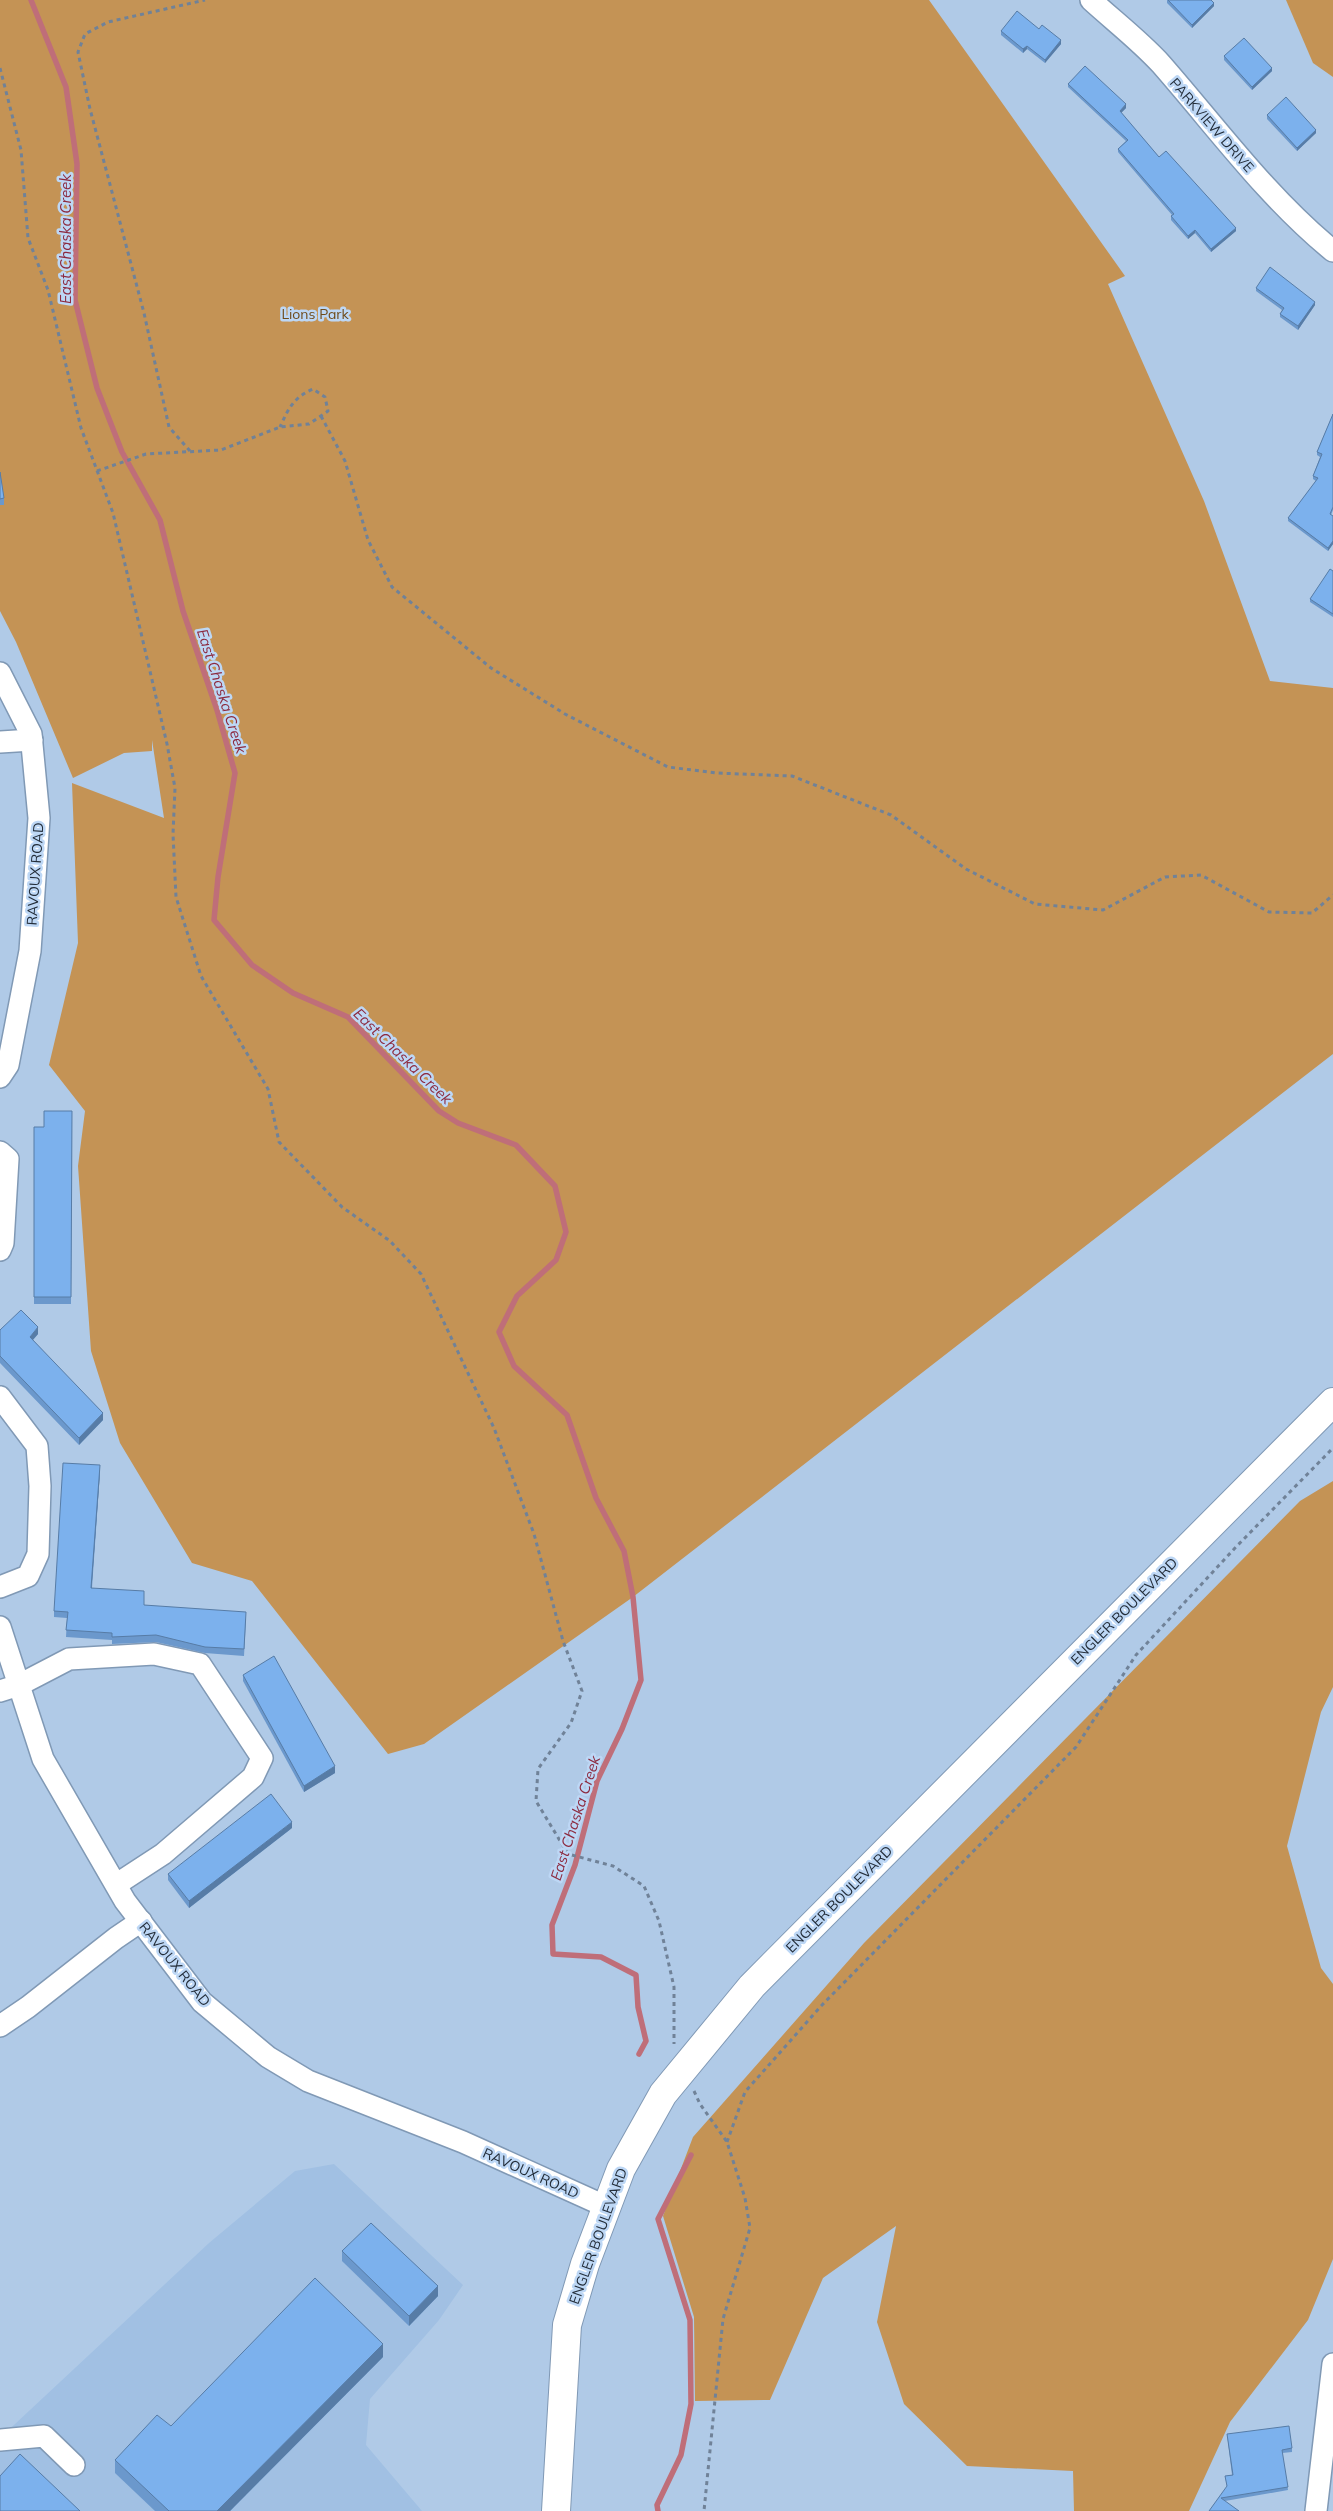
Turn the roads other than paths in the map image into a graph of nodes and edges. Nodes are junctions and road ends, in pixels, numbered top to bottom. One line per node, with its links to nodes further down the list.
1 (1091, 0): 2 (street, PARKVIEW DRIVE)
2 (1333, 251)
3 (0, 673): 4 (street, RAVOUX ROAD)
4 (32, 740): 5 (street); 6 (street, RAVOUX ROAD)
5 (0, 742)
6 (0, 1077)
7 (0, 1152): 8 (street)
8 (0, 1250)
9 (0, 1397): 11 (street)
10 (1333, 1402): 17 (main road, ENGLER BOULEVARD)
11 (0, 1587)
12 (0, 1627): 13 (street, RAVOUX ROAD)
13 (9, 1688): 14 (street, RAVOUX ROAD); 14 (street)
14 (117, 1884): 15 (street, RAVOUX ROAD)
15 (141, 1921): 16 (street); 17 (street, RAVOUX ROAD)
16 (0, 2026)
17 (607, 2207): 22 (main road, ENGLER BOULEVARD)
18 (1333, 2364): 20 (street)
19 (0, 2440): 21 (street)
20 (1328, 2445): 23 (street)
21 (74, 2465)
22 (556, 2511)
23 (1316, 2511)

